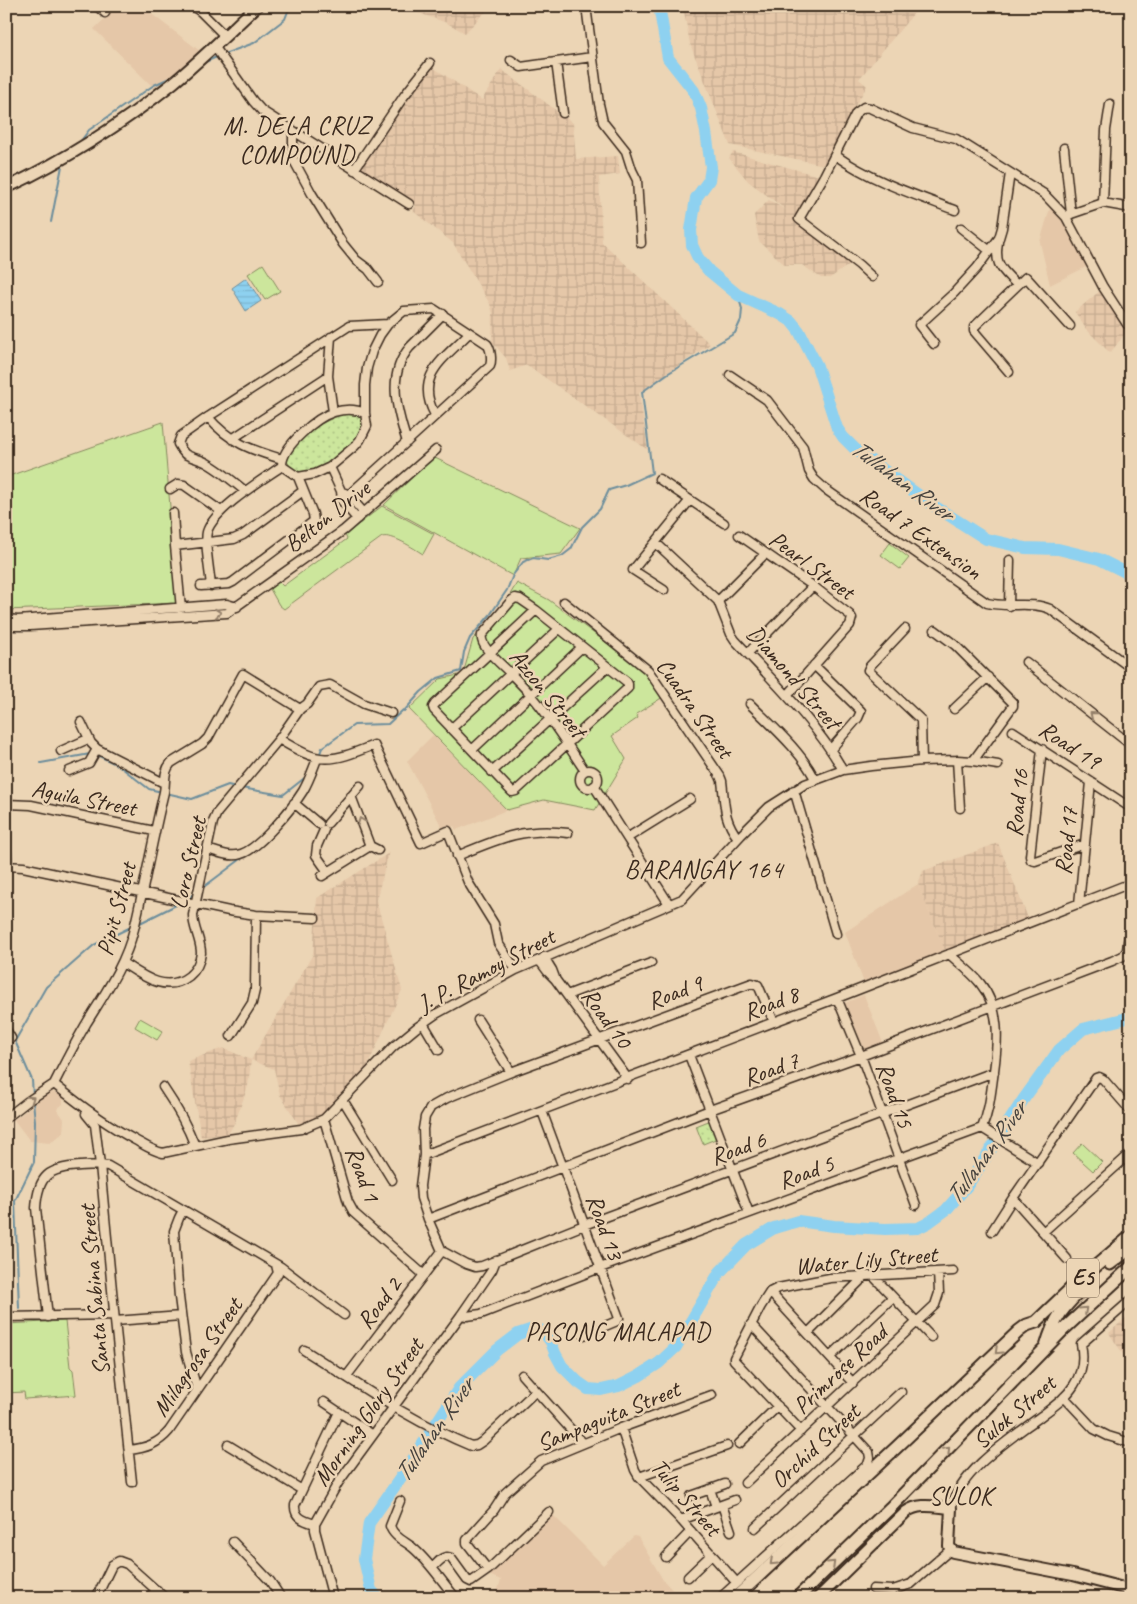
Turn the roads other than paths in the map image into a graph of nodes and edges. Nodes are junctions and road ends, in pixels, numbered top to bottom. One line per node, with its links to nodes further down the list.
1 (98, 6): 5 (street)
2 (192, 6): 6 (street)
3 (257, 6): 6 (main road)
4 (586, 6): 8 (street)
5 (105, 13)
6 (224, 36): 7 (main road)
7 (214, 46): 14 (street); 19 (main road)
8 (592, 57): 11 (street); 27 (street)
9 (511, 60): 11 (street)
10 (430, 62): 17 (street)
11 (556, 62): 13 (street)
12 (1110, 104): 20 (street)
13 (563, 113)
14 (293, 132): 17 (street); 30 (street)
15 (1064, 148): 24 (street)
16 (835, 154): 18 (street); 23 (street); 29 (street)
17 (354, 170): 21 (street)
18 (1010, 173): 24 (street); 26 (street)
19 (6, 188)
20 (1103, 203): 22 (street); 24 (street)
21 (409, 204)
22 (1131, 208)
23 (955, 210)
24 (1068, 215): 35 (street)
25 (961, 228): 28 (street)
26 (999, 238): 28 (street); 31 (street)
27 (641, 243)
28 (990, 251): 38 (street)
29 (872, 277)
30 (378, 282)
31 (1017, 285): 34 (street); 39 (street)
32 (443, 314): 33 (street); 36 (street); 47 (street)
33 (388, 324): 37 (street); 43 (street)
34 (1070, 326)
35 (1131, 327)
36 (469, 333): 44 (street); 44 (street)
37 (331, 337): 41 (street); 45 (street)
38 (934, 344)
39 (1009, 372)
40 (730, 375): 75 (street, Road 7 Extension)
41 (328, 376): 42 (street); 46 (street)
42 (333, 412): 43 (street); 49 (street)
43 (365, 413): 50 (street)
44 (435, 415): 47 (street)
45 (208, 417): 46 (street); 55 (street)
46 (232, 439): 49 (street)
47 (407, 442): 56 (street)
48 (436, 450): 60 (street, Belton Drive)
49 (282, 463): 51 (street); 55 (street)
50 (330, 467): 51 (street); 56 (street)
51 (298, 477): 54 (street)
52 (659, 479): 57 (street)
53 (170, 489): 58 (street)
54 (303, 491): 64 (street); 70 (street)
55 (246, 492): 58 (street)
56 (346, 498): 60 (street); 61 (street)
57 (690, 500): 62 (street); 65 (street)
58 (221, 511): 64 (street)
59 (173, 513): 66 (street)
60 (364, 513): 61 (street, Belton Drive)
61 (357, 519): 76 (street, Belton Drive)
62 (724, 523)
63 (739, 535): 67 (street, Pearl Street)
64 (207, 543): 66 (street); 70 (street)
65 (656, 543): 72 (street); 73 (street, Diamond Street)
66 (175, 546): 77 (street)
67 (766, 554): 71 (street, Pearl Street); 73 (street)
68 (1010, 560): 75 (street)
69 (201, 586): 70 (street)
70 (211, 586)
71 (813, 586): 87 (street); 89 (street, Pearl Street)
72 (664, 590)
73 (718, 601): 87 (street, Diamond Street)
74 (564, 602): 138 (street, Cuadra Street)
75 (1009, 606): 91 (street, Road 7 Extension)
76 (237, 607): 77 (street, Belton Drive); 80 (street, Belton Drive, one-way to 76)
77 (181, 609): 80 (street, Belton Drive)
78 (536, 610): 82 (street); 86 (street); 86 (street, Azcon Street)
79 (6, 619): 80 (street, Belton Drive)
80 (37, 622): 81 (street, Belton Drive)
81 (6, 626)
82 (559, 629): 85 (street); 92 (street)
83 (905, 629): 115 (street)
84 (935, 630): 93 (street)
85 (582, 647): 90 (street); 94 (street)
86 (490, 652): 92 (street, Azcon Street); 102 (street)
87 (748, 654): 95 (street, Diamond Street)
88 (1026, 662): 107 (street, one-way to 88)
89 (814, 666): 95 (street, Pearl Street); 108 (street)
90 (607, 667): 100 (street); 106 (street)
91 (1131, 668)
92 (511, 674): 94 (street, Azcon Street); 102 (street)
93 (988, 677): 98 (street); 116 (street)
94 (532, 696): 100 (street, Azcon Street); 111 (street)
95 (787, 696): 108 (street, Diamond Street)
96 (750, 704): 122 (street)
97 (300, 709): 99 (street, Loro Street); 105 (street, Loro Street); 124 (street, Pipit Street)
98 (954, 709)
99 (391, 713)
100 (550, 719): 106 (street, Azcon Street); 121 (street)
101 (80, 722): 104 (street)
102 (451, 729): 111 (street)
103 (1013, 731): 109 (street, Road 19)
104 (88, 739): 110 (street); 112 (street)
105 (279, 739): 113 (street); 142 (street, Loro Street)
106 (567, 744): 120 (street, Azcon Street); 121 (street)
107 (1131, 745)
108 (831, 749): 118 (street, Diamond Street)
109 (1042, 749): 123 (street, Road 19); 140 (street, Road 16)
110 (97, 750): 119 (street); 124 (street)
111 (472, 750): 121 (street)
112 (61, 751)
113 (317, 759): 130 (street); 144 (street)
114 (957, 760): 115 (street, J. P. Ramoy Street); 116 (street, J. P. Ramoy Street); 132 (street)
115 (922, 761): 118 (street, J. P. Ramoy Street)
116 (973, 761): 117 (street, J. P. Ramoy Street)
117 (998, 765)
118 (843, 770): 122 (street, J. P. Ramoy Street)
119 (69, 771)
120 (584, 771): 126 (street, Azcon Street); 126 (street, Azcon Street)
121 (492, 772)
122 (815, 779): 127 (street, J. P. Ramoy Street)
123 (1091, 782): 133 (street, Road 19); 140 (street, Road 17)
124 (165, 786): 135 (street, Pipit Street)
125 (360, 786): 128 (street)
126 (594, 786): 137 (street, Azcon Street)
127 (794, 790): 138 (street, J. P. Ramoy Street); 154 (street)
128 (351, 796): 134 (street); 141 (street, one-way to 128)
129 (690, 799): 137 (street)
130 (295, 802): 134 (street); 142 (street)
131 (6, 804): 135 (street, Aguila Street)
132 (960, 808)
133 (1131, 808)
134 (323, 824): 141 (street)
135 (154, 831): 147 (street, Pipit Street)
136 (568, 833): 144 (street)
137 (627, 838): 149 (street, Azcon Street)
138 (738, 838): 149 (street, J. P. Ramoy Street)
139 (6, 844): 145 (street)
140 (1085, 844): 150 (street, Road 17)
141 (370, 846): 143 (street)
142 (207, 849): 148 (street, Loro Street)
143 (378, 850)
144 (458, 856): 159 (street)
145 (7, 866): 147 (street)
146 (1131, 883): 150 (street, Road 8)
147 (142, 893): 148 (street); 157 (street, Pipit Street)
148 (195, 904): 151 (street); 157 (street, Loro Street)
149 (669, 904): 156 (street, J. P. Ramoy Street)
150 (1078, 904): 155 (street, Road 8)
151 (256, 915): 152 (street); 167 (street)
152 (315, 918)
153 (1131, 919): 162 (street, Road 7)
154 (836, 934)
155 (949, 954): 161 (street, Road 8); 162 (street)
156 (542, 959): 159 (street, J. P. Ramoy Street); 160 (street, Road 10)
157 (123, 963): 176 (street, Pipit Street)
158 (651, 963): 160 (street)
159 (516, 970): 165 (street, J. P. Ramoy Street)
160 (567, 995): 169 (street, Road 10)
161 (837, 998): 164 (street, Road 8); 172 (street, Road 15)
162 (994, 1005): 172 (street, Road 7); 174 (street)
163 (478, 1020): 173 (street)
164 (774, 1022): 169 (street, Road 9); 171 (street, Road 8)
165 (423, 1023): 170 (street); 178 (street, J. P. Ramoy Street)
166 (6, 1030): 168 (street)
167 (231, 1036)
168 (11, 1038)
169 (600, 1040): 173 (street, Road 9); 175 (street, Road 10)
170 (439, 1050)
171 (689, 1055): 175 (street, Road 8); 180 (street)
172 (861, 1056): 180 (street, Road 7); 183 (street, Road 15)
173 (511, 1072): 189 (street, Road 9)
174 (994, 1072): 183 (street, Road 6); 186 (street)
175 (628, 1079): 181 (street, Road 8)
176 (54, 1084): 179 (street, J. P. Ramoy Street); 184 (street, one-way to 176)
177 (163, 1087): 187 (street)
178 (343, 1100): 185 (street, J. P. Ramoy Street); 195 (street)
179 (77, 1102): 187 (street, J. P. Ramoy Street); 192 (street, Santa Sabina Street)
180 (710, 1110): 193 (street, Road 7); 194 (street)
181 (542, 1111): 189 (street, Road 8); 193 (street, Road 13)
182 (1131, 1111): 191 (street)
183 (882, 1114): 190 (street, Road 15); 194 (street, Road 6)
184 (6, 1118)
185 (324, 1119): 187 (street, J. P. Ramoy Street); 214 (street, Road 1)
186 (982, 1128): 190 (street, Road 5); 191 (street)
187 (195, 1146)
188 (1131, 1153): 203 (street)
189 (424, 1155): 200 (street, Road 9)
190 (899, 1158): 197 (street, Road 15); 199 (street, Road 5)
191 (1038, 1162): 196 (street)
192 (100, 1165): 198 (street); 223 (street); 224 (street, Santa Sabina Street)
193 (562, 1167): 200 (street, Road 7); 201 (street, Road 13)
194 (733, 1170): 199 (street); 201 (street, Road 6)
195 (392, 1180)
196 (1013, 1198): 202 (street); 203 (street)
197 (916, 1205)
198 (184, 1210): 209 (street); 221 (street)
199 (749, 1213): 211 (street, Road 5)
200 (428, 1219): 206 (street, Road 9)
201 (584, 1225): 208 (street, Road 6); 211 (street, Road 13)
202 (992, 1231)
203 (1043, 1232): 207 (street)
204 (1131, 1236): 291 (highway, E5, one-way to 291)
205 (1131, 1248): 230 (highway, E5)
206 (442, 1251): 208 (street); 214 (street, Road 2)
207 (1067, 1259)
208 (496, 1260): 220 (street, Morning Glory Street)
209 (276, 1265): 219 (street); 236 (street, Milagrosa Street)
210 (1131, 1267): 230 (highway, E5, one-way to 210)
211 (600, 1268): 220 (street, Road 5); 228 (street, Road 13)
212 (953, 1271): 213 (street, Water Lily Street)
213 (938, 1272): 215 (street, Water Lily Street); 225 (street, Primrose Road)
214 (424, 1275): 234 (street, Road 2)
215 (869, 1276): 216 (street, Water Lily Street); 217 (street); 227 (street)
216 (770, 1292): 226 (street, Water Lily Street); 227 (street)
217 (893, 1297): 225 (street); 232 (street)
218 (1131, 1300): 240 (street, Sulok Street)
219 (344, 1315)
220 (461, 1315): 244 (street, Morning Glory Street)
221 (181, 1316): 224 (street); 236 (street)
222 (6, 1317): 223 (street)
223 (48, 1317): 224 (street)
224 (114, 1318): 255 (street, Santa Sabina Street)
225 (917, 1323): 229 (street); 235 (street, Primrose Road)
226 (750, 1324): 242 (street, Water Lily Street); 243 (street)
227 (808, 1333): 232 (street)
228 (584, 1335)
229 (931, 1337)
230 (1045, 1348): 292 (highway, one-way to 230)
231 (304, 1350): 234 (street)
232 (830, 1357): 235 (street)
233 (522, 1375): 237 (street)
234 (346, 1377): 244 (street)
235 (853, 1383): 243 (street, Primrose Road)
236 (197, 1389): 255 (street, Milagrosa Street)
237 (536, 1391): 244 (street); 250 (street)
238 (901, 1392): 249 (street, Orchid Street)
239 (712, 1395): 246 (street, Sampaguita Street)
240 (1064, 1397): 251 (street); 266 (street, Sulok Street)
241 (324, 1402): 245 (street)
242 (778, 1406): 247 (street); 252 (street)
243 (827, 1406): 247 (street, Primrose Road); 249 (street)
244 (394, 1408): 248 (street, Morning Glory Street)
245 (339, 1412): 248 (street); 261 (street)
246 (621, 1428): 250 (street, Sampaguita Street); 256 (street, Tulip Street)
247 (801, 1431): 258 (street, Primrose Road)
248 (374, 1435): 269 (street, Morning Glory Street)
249 (854, 1436): 270 (street, Orchid Street); 280 (street)
250 (583, 1443): 278 (street, Sampaguita Street)
251 (1131, 1443)
252 (738, 1444)
253 (228, 1445): 261 (street)
254 (727, 1446): 256 (street)
255 (128, 1450): 257 (street, Santa Sabina Street)
256 (639, 1477): 268 (street, Tulip Street)
257 (132, 1482)
258 (745, 1483)
259 (725, 1484): 260 (street)
260 (710, 1489): 262 (street); 265 (street)
261 (302, 1490): 269 (street)
262 (691, 1496)
263 (734, 1500): 265 (street)
264 (400, 1501): 277 (street)
265 (719, 1506): 268 (street); 272 (street)
266 (951, 1508): 274 (main road); 293 (main road)
267 (549, 1512): 278 (street)
268 (681, 1520): 271 (street, Tulip Street)
269 (316, 1524): 288 (street)
270 (755, 1528)
271 (691, 1531): 275 (street, Tulip Street); 276 (street)
272 (731, 1531)
273 (233, 1542): 287 (street)
274 (950, 1550): 281 (street); 283 (main road)
275 (712, 1554): 279 (street); 280 (street, Tulip Street)
276 (666, 1557)
277 (432, 1568): 278 (street); 289 (street)
278 (488, 1570)
279 (688, 1577)
280 (736, 1582): 290 (street)
281 (873, 1589)
282 (157, 1590): 284 (street); 285 (street); 286 (street)
283 (1131, 1590)
284 (96, 1598)
285 (148, 1598)
286 (165, 1598)
287 (281, 1598)
288 (333, 1598)
289 (456, 1598)
290 (720, 1598)
291 (735, 1598)
292 (797, 1598)
293 (818, 1598)

